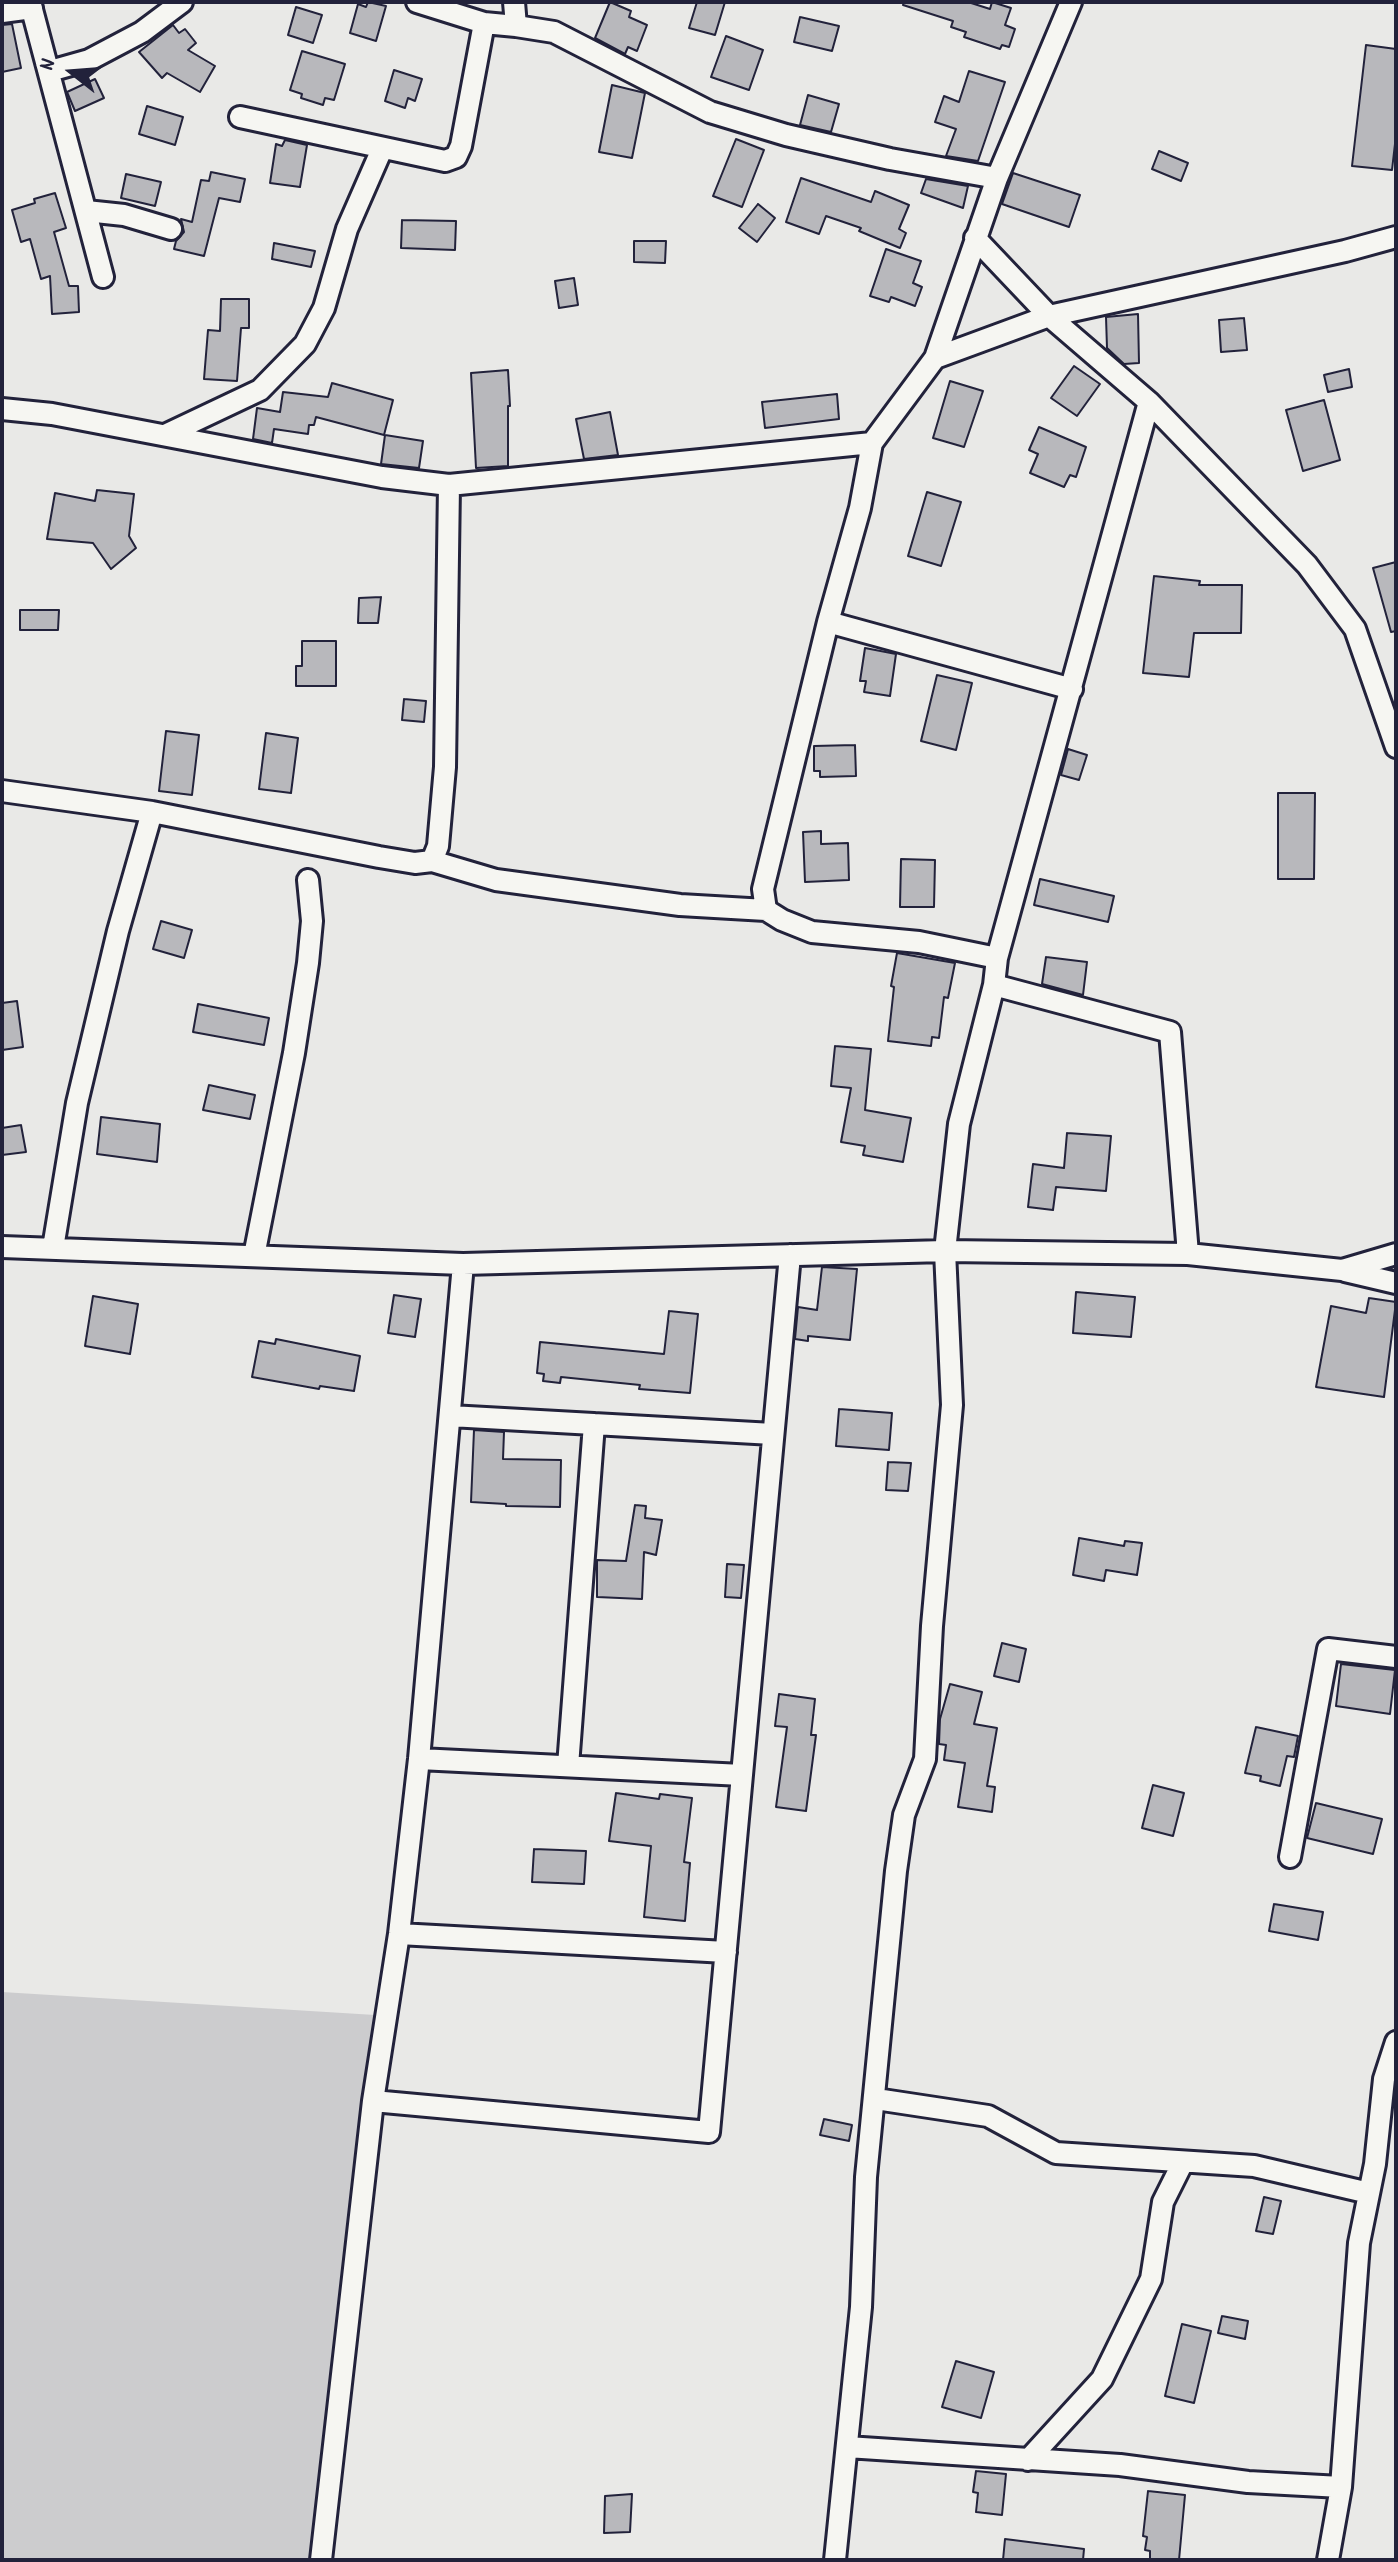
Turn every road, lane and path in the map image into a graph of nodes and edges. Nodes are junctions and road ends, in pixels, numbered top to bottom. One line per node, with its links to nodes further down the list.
1 (182, 2): 9 (street)
2 (417, 2): 7 (street)
3 (514, 2): 8 (street)
4 (1071, 2): 12 (street)
5 (31, 5): 6 (street); 9 (street)
6 (2, 12)
7 (484, 23): 8 (street); 11 (street)
8 (516, 26): 12 (street)
9 (50, 71): 13 (street)
10 (240, 117): 11 (street)
11 (382, 149): 22 (street)
12 (997, 178): 16 (street)
13 (86, 211): 14 (street); 17 (street)
14 (171, 229)
15 (1396, 237): 18 (street)
16 (975, 238): 18 (street); 19 (street)
17 (103, 277)
18 (1049, 316): 19 (street); 20 (street)
19 (935, 358): 23 (street)
20 (1149, 402): 26 (street); 27 (street)
21 (2, 409): 22 (street)
22 (165, 435): 24 (street)
23 (872, 443): 24 (street); 25 (street)
24 (449, 485): 31 (street)
25 (828, 622): 26 (street); 33 (street)
26 (1072, 689): 34 (street)
27 (1388, 699): 28 (street)
28 (1396, 747)
29 (2, 791): 30 (street)
30 (152, 812): 31 (street); 37 (street)
31 (432, 861): 33 (street)
32 (308, 880): 42 (street)
33 (766, 910): 34 (street)
34 (997, 958): 35 (street)
35 (994, 985): 38 (street); 39 (street)
36 (2, 1247): 37 (street)
37 (53, 1248): 42 (street)
38 (945, 1251): 39 (street); 41 (street); 58 (street)
39 (1188, 1254): 44 (street)
40 (1396, 1254): 44 (street)
41 (790, 1255): 43 (street); 48 (street)
42 (254, 1256): 43 (street)
43 (463, 1264): 46 (street)
44 (1342, 1270): 45 (street)
45 (1396, 1283)
46 (450, 1416): 47 (street); 50 (street)
47 (594, 1424): 48 (street); 51 (street)
48 (773, 1434): 52 (street)
49 (1396, 1657): 53 (street)
50 (419, 1759): 51 (street); 54 (street)
51 (568, 1766): 52 (street)
52 (742, 1775): 55 (street)
53 (1290, 1857)
54 (399, 1934): 55 (street); 59 (street)
55 (726, 1952): 59 (street)
56 (1396, 2042): 57 (street)
57 (1390, 2080): 61 (street)
58 (876, 2099): 60 (street); 62 (street)
59 (373, 2101): 65 (street)
60 (1183, 2162): 61 (street); 63 (street)
61 (1369, 2193): 64 (street)
62 (847, 2447): 63 (street); 66 (street)
63 (1028, 2460): 64 (street)
64 (1341, 2487): 67 (street)
65 (321, 2560)
66 (835, 2560)
67 (1328, 2560)

